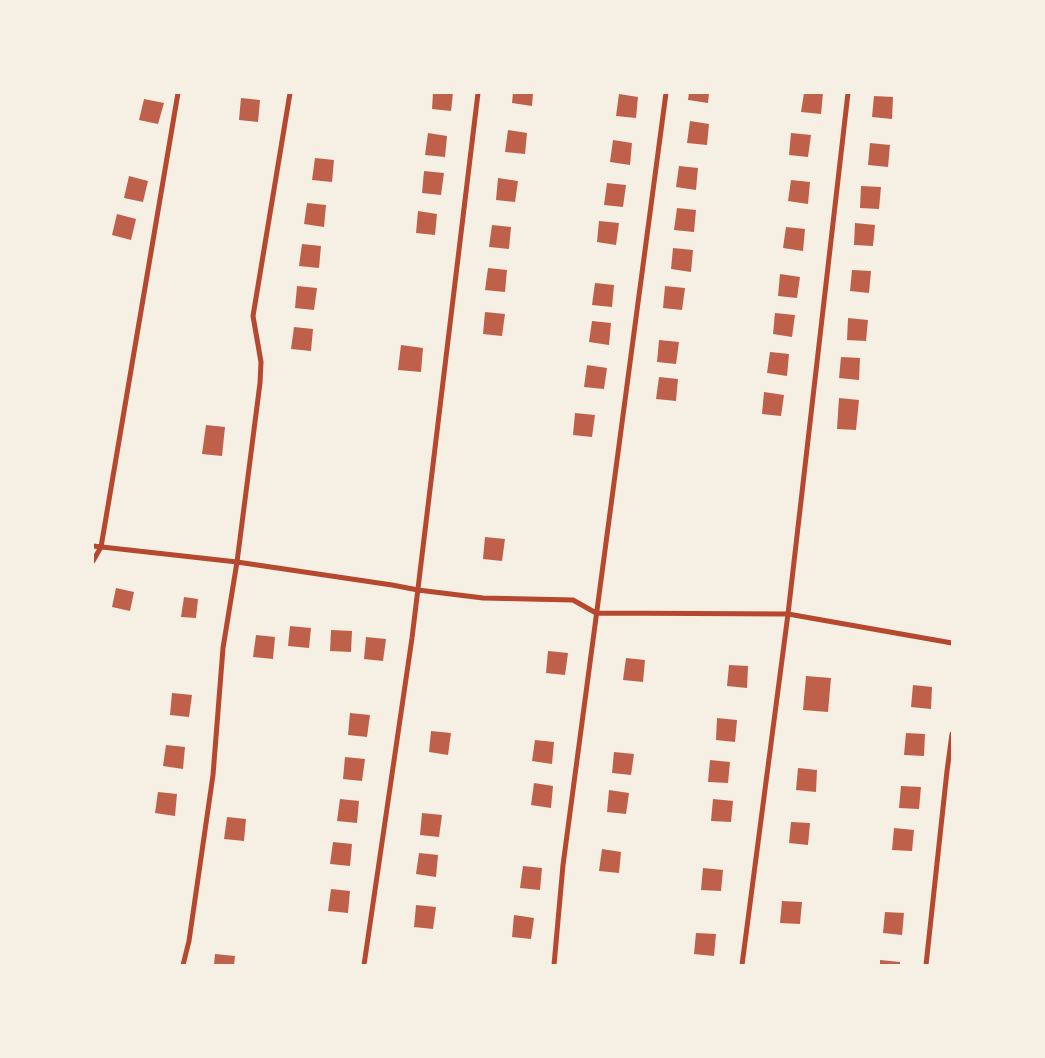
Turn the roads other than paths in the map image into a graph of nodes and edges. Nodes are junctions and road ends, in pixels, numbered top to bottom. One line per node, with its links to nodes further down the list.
1 (178, 93): 7 (street)
2 (290, 93): 9 (street)
3 (478, 93): 10 (street)
4 (666, 93): 11 (street)
5 (848, 93): 12 (street)
6 (93, 546): 7 (street)
7 (101, 547): 8 (street); 9 (street)
8 (93, 561)
9 (237, 562): 10 (street); 15 (street)
10 (418, 590): 11 (street); 16 (street)
11 (596, 614): 12 (street); 17 (street)
12 (788, 614): 13 (street); 18 (street)
13 (952, 643)
14 (952, 734): 19 (street)
15 (183, 965)
16 (364, 965)
17 (554, 965)
18 (742, 965)
19 (926, 965)

